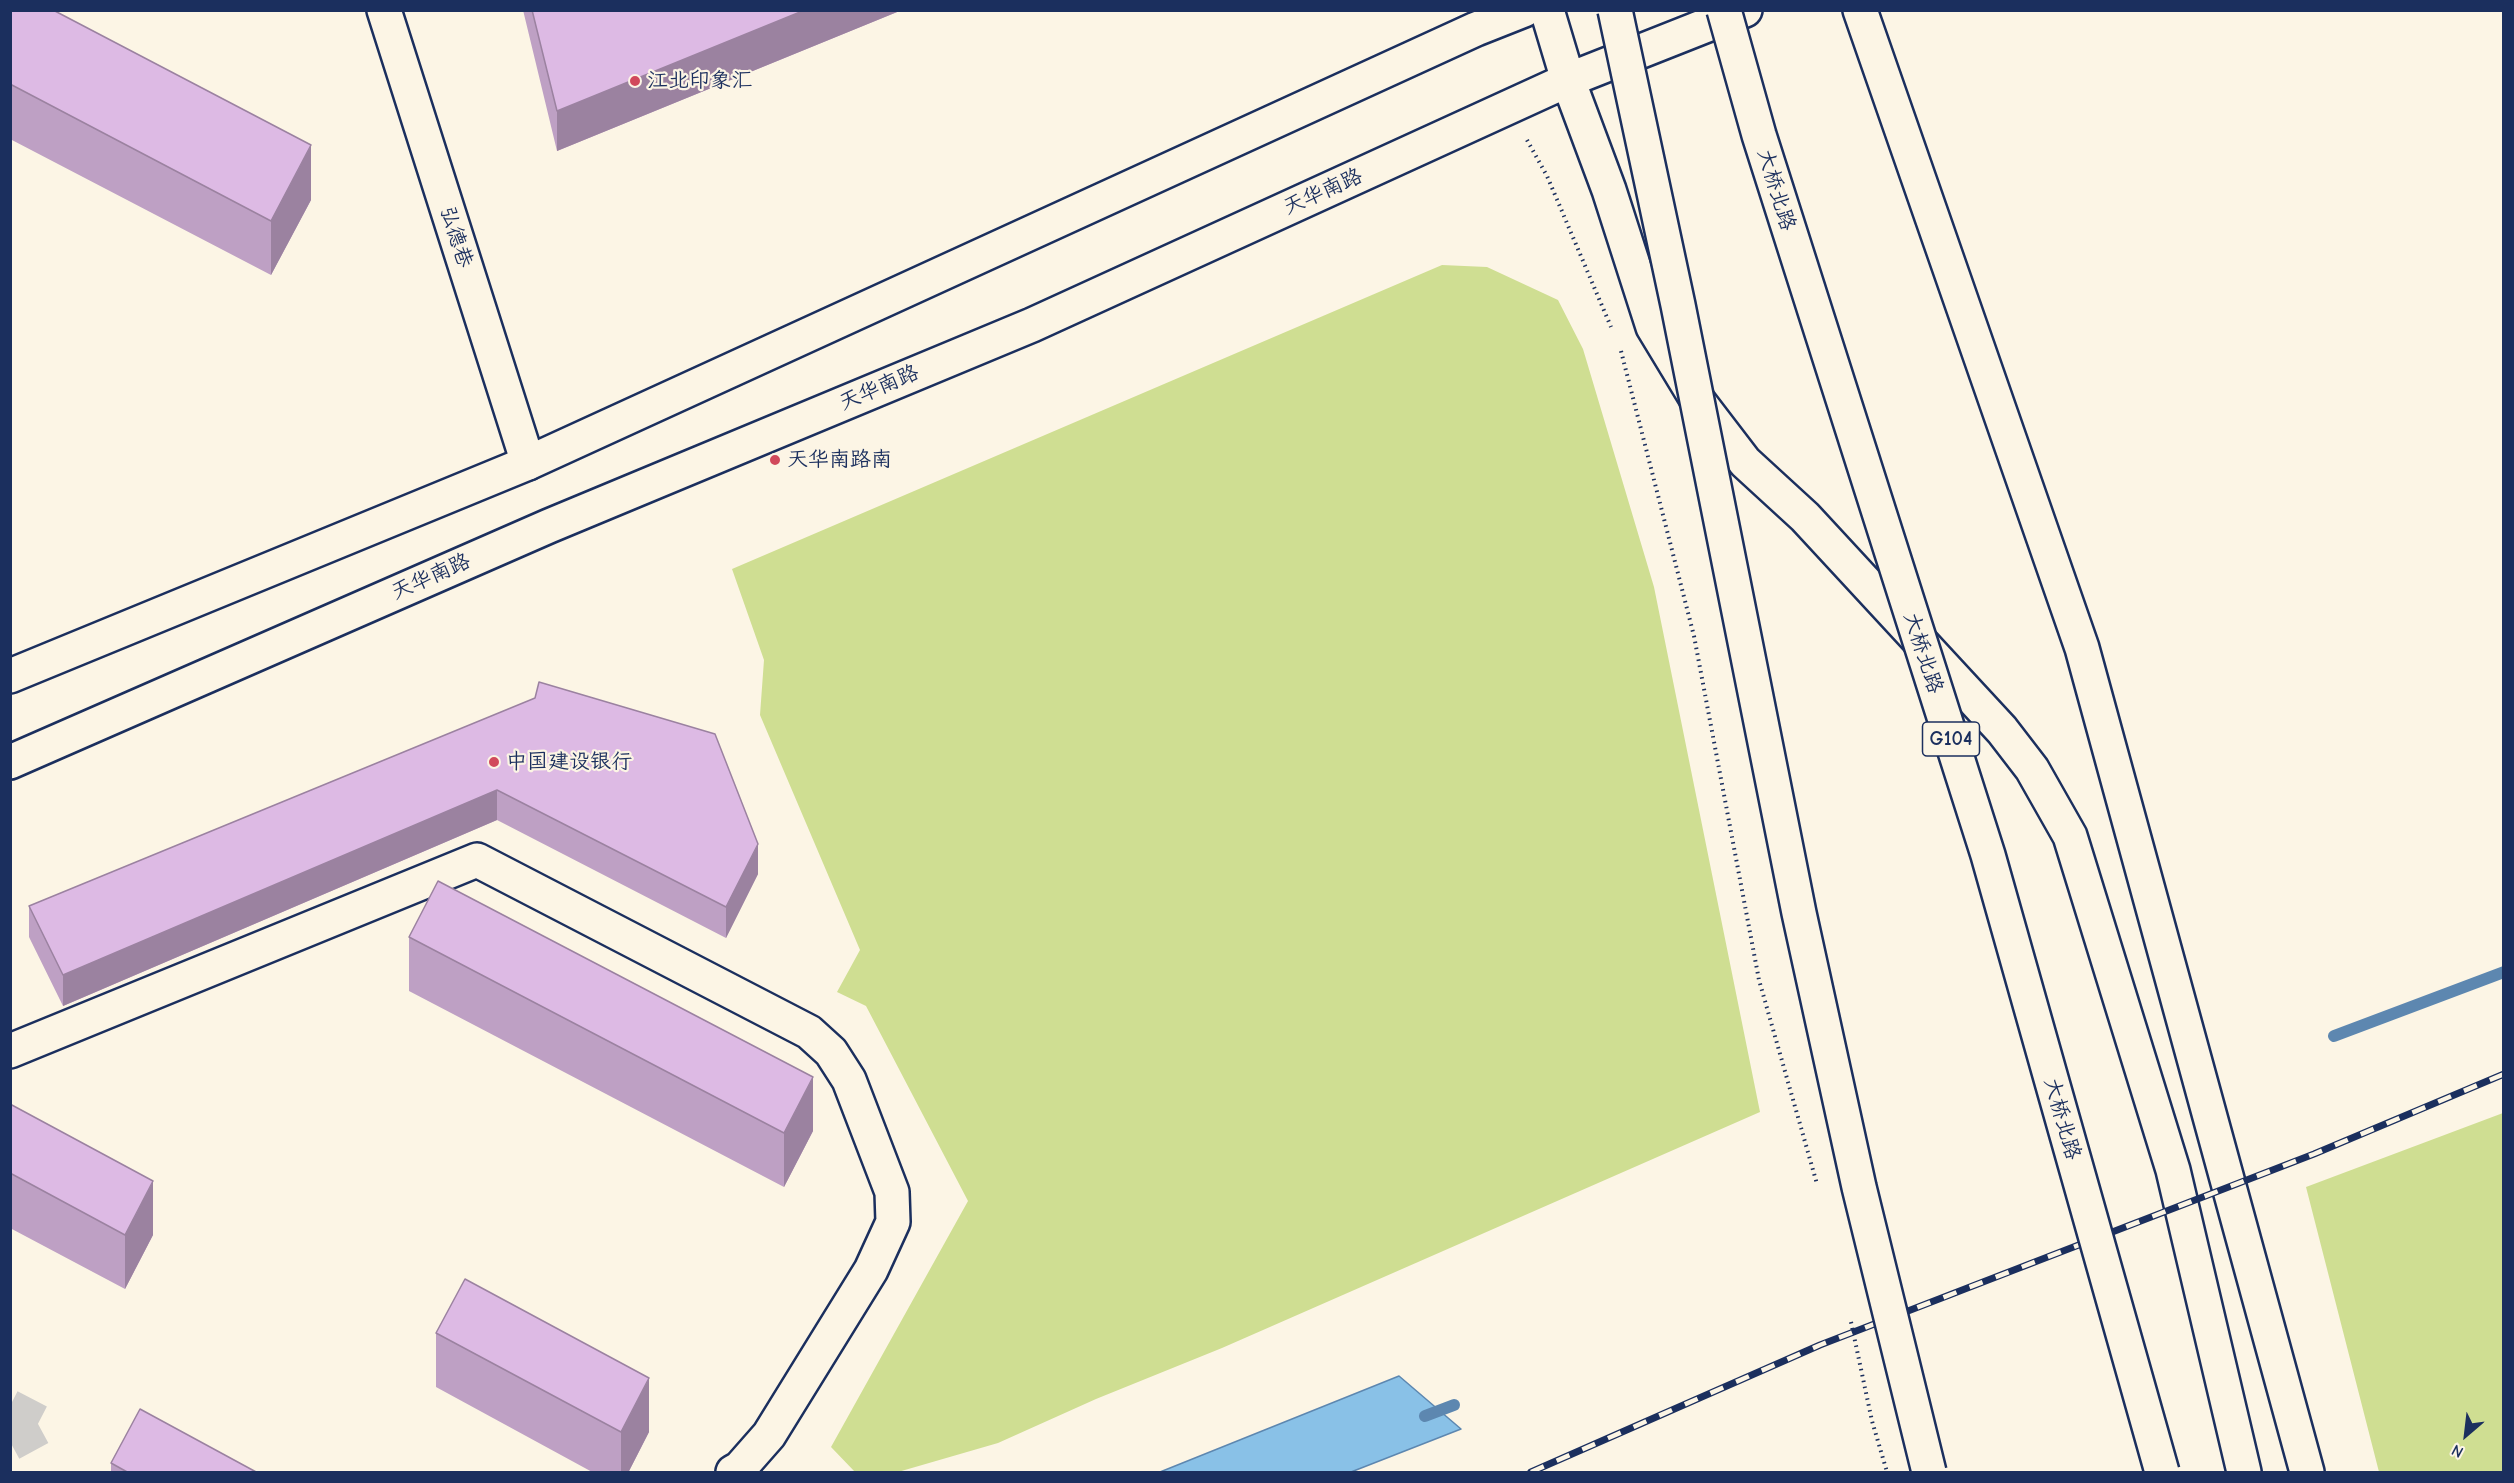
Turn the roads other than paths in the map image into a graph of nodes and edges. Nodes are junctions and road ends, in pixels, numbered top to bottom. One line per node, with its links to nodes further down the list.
1 (384, 10): 9 (main road, 弘德巷)
2 (1524, 10): 9 (main road)
3 (1547, 10): 8 (main road)
4 (1615, 10): 16 (main road, bridge)
5 (1724, 10): 17 (main road, 大桥北路 / G104, bridge)
6 (1745, 10): 8 (main road, 天华南路)
7 (1860, 10): 19 (main road)
8 (1568, 80): 13 (main road, 天华南路); 18 (main road)
9 (528, 464): 11 (main road)
10 (10, 652): 11 (main road)
11 (66, 655): 12 (main road)
12 (10, 676)
13 (10, 762)
14 (10, 1052): 15 (main road)
15 (733, 1473)
16 (1929, 1473)
17 (2162, 1473)
18 (2244, 1473)
19 (2307, 1473)

